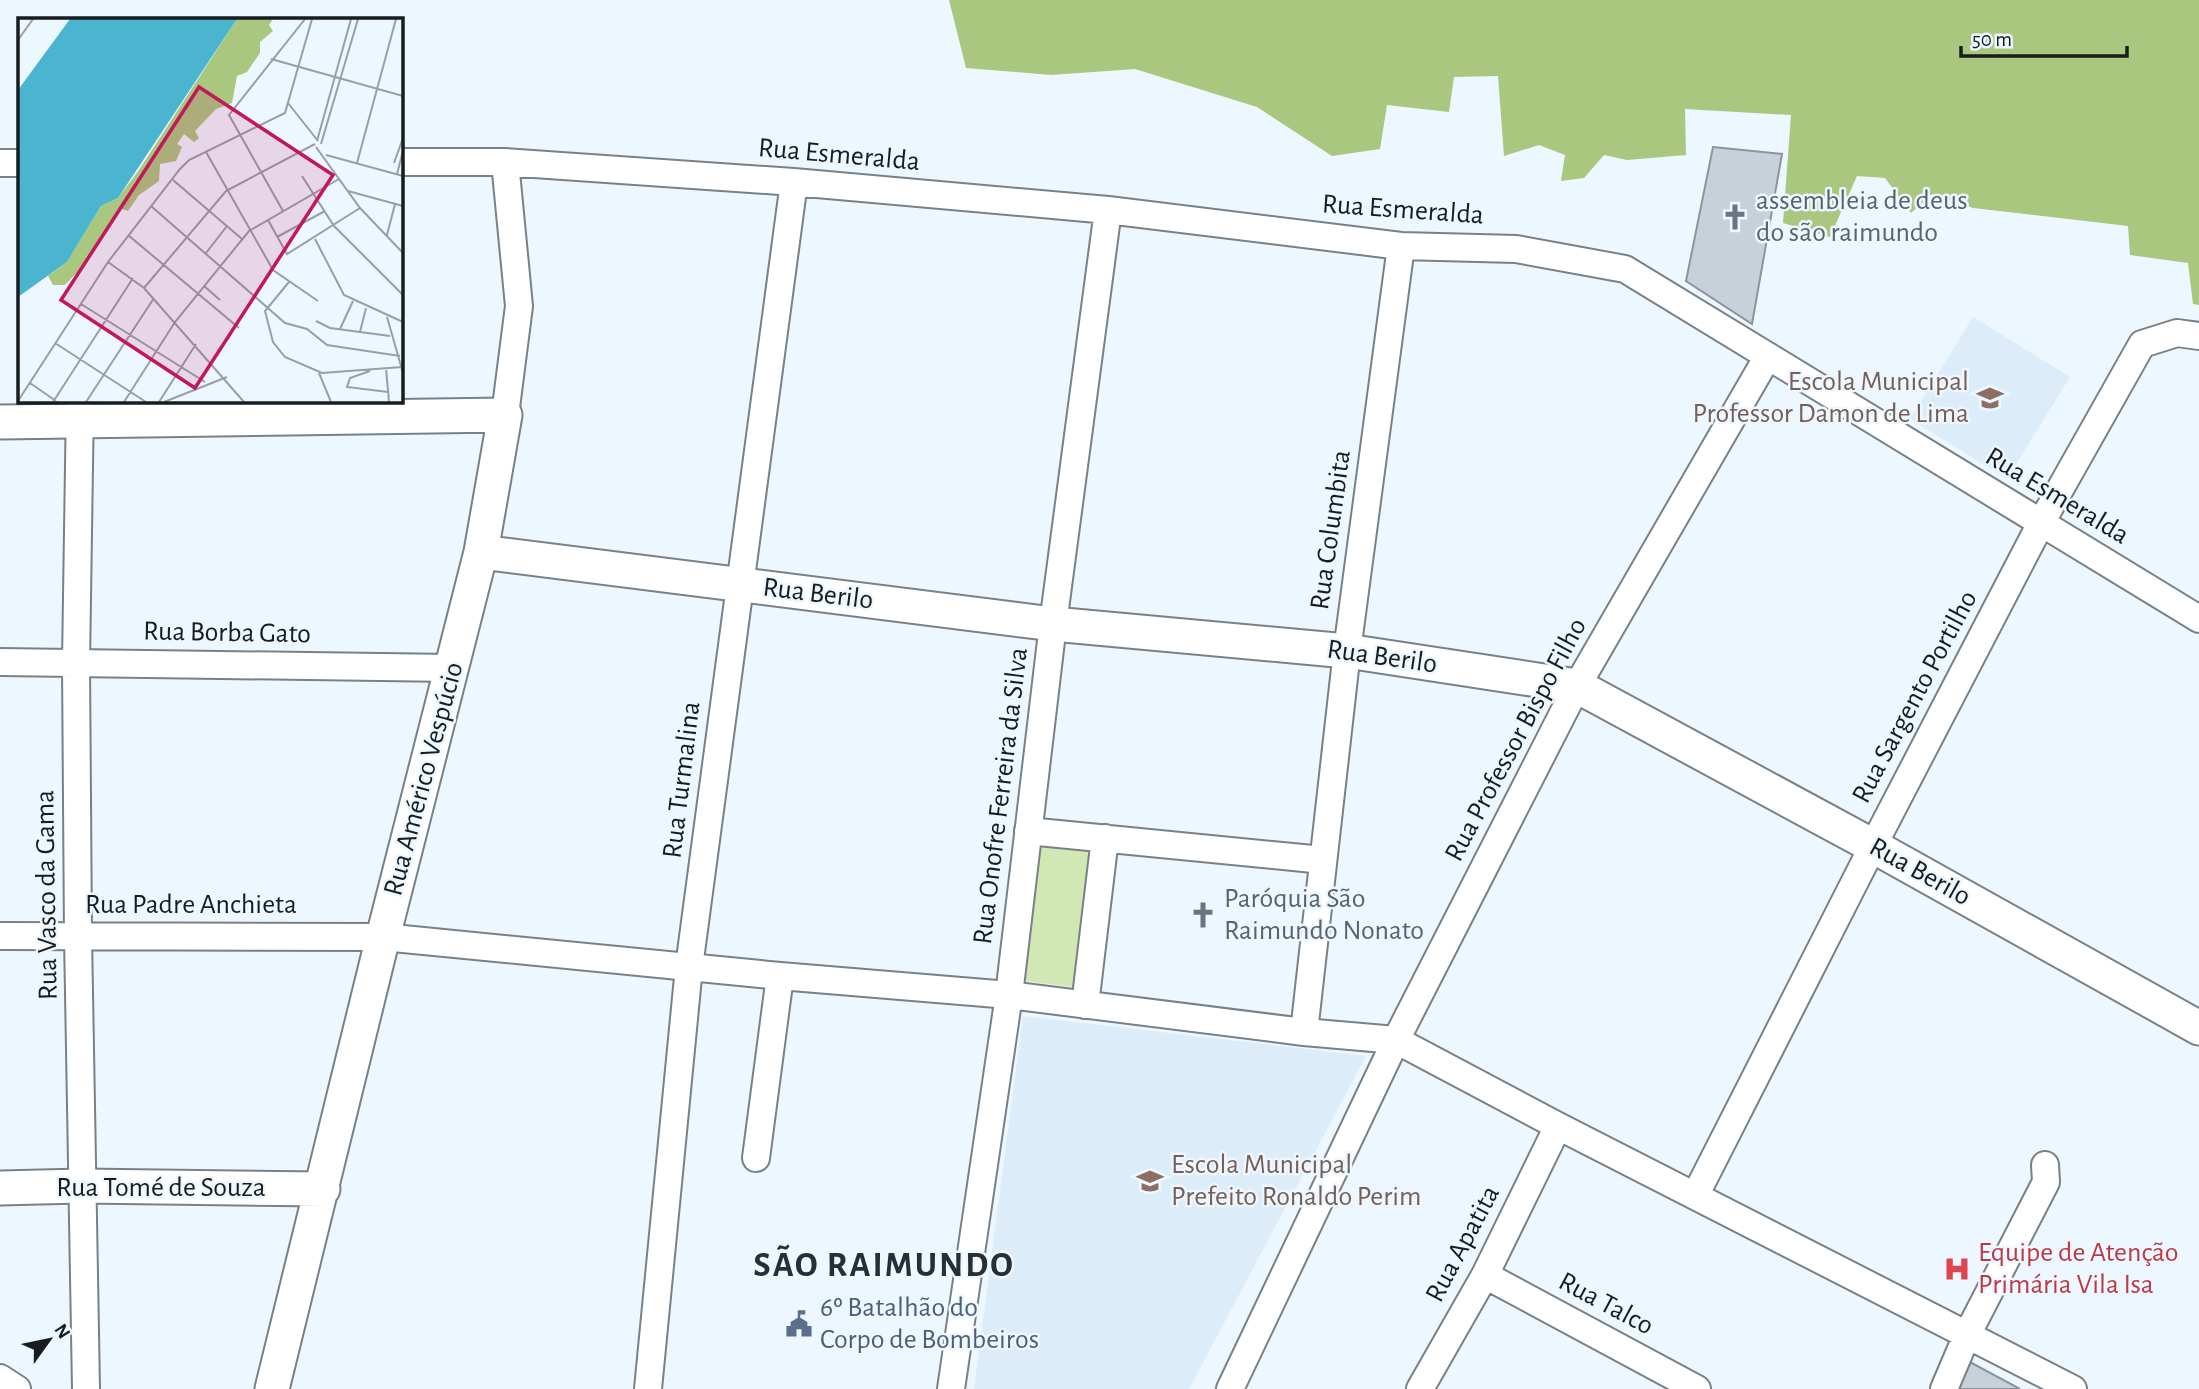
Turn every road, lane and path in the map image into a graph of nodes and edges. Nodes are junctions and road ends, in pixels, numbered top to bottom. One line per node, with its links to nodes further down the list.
1 (402, 162): 2 (street, Rua Esmeralda)
2 (505, 162): 5 (street, Rua Esmeralda); 11 (street, Rua Américo Vespúcio)
3 (0, 163): 4 (street)
4 (18, 163)
5 (794, 182): 6 (street, Rua Esmeralda); 15 (street, Rua Turmalina)
6 (1108, 210): 7 (street, Rua Esmeralda); 17 (street, Rua Onofre Ferreira da Silva)
7 (1401, 246): 9 (street, Rua Esmeralda); 18 (street, Rua Columbita)
8 (2199, 336): 13 (street, Rua Sargento Portilho)
9 (1768, 356): 13 (street, Rua Esmeralda); 22 (street, Rua Professor Bispo Filho)
10 (80, 412): 11 (street); 12 (street); 20 (street, Rua Vasco da Gama)
11 (505, 415): 14 (street, Rua Américo Vespúcio)
12 (0, 422)
13 (2041, 523): 16 (street, Rua Esmeralda); 25 (street, Rua Sargento Portilho)
14 (481, 552): 15 (street, Rua Berilo); 21 (street, Rua Américo Vespúcio)
15 (739, 584): 17 (street, Rua Berilo); 30 (street, Rua Turmalina)
16 (2199, 619)
17 (1053, 624): 18 (street, Rua Berilo); 23 (street, Rua Onofre Ferreira da Silva)
18 (1347, 651): 22 (street, Rua Berilo); 26 (street, Rua Columbita)
19 (0, 662): 20 (street, Rua Borba Gato)
20 (76, 663): 21 (street, Rua Borba Gato); 28 (street, Rua Vasco da Gama)
21 (453, 668): 29 (street, Rua Américo Vespúcio)
22 (1577, 686): 25 (street, Rua Berilo); 36 (street, Rua Professor Bispo Filho)
23 (1028, 831): 24 (street); 32 (street, Rua Onofre Ferreira da Silva)
24 (1105, 838): 26 (street); 33 (street)
25 (1873, 846): 34 (street, Rua Berilo); 43 (street, Rua Sargento Portilho)
26 (1323, 860): 35 (street, Rua Columbita)
27 (0, 936): 28 (street, Rua Padre Anchieta)
28 (78, 936): 29 (street, Rua Padre Anchieta); 40 (street, Rua Vasco da Gama)
29 (383, 936): 30 (street, Rua Padre Anchieta); 42 (street, Rua Américo Vespúcio)
30 (689, 967): 31 (street, Rua Padre Anchieta); 50 (street, Rua Turmalina)
31 (780, 975): 32 (street, Rua Padre Anchieta); 38 (street)
32 (1009, 995): 33 (street, Rua Padre Anchieta); 51 (street, Rua Onofre Ferreira da Silva)
33 (1085, 1005): 35 (street, Rua Padre Anchieta)
34 (2199, 1028)
35 (1304, 1032): 36 (street, Rua Padre Anchieta)
36 (1396, 1040): 37 (street); 52 (street, Rua Professor Bispo Filho)
37 (1558, 1126): 43 (street); 44 (street, Rua Apatita)
38 (756, 1158)
39 (2045, 1165): 45 (street)
40 (82, 1186): 41 (street, Rua Tomé de Souza); 42 (street, Rua Tomé de Souza); 48 (street, Rua Vasco da Gama)
41 (0, 1188)
42 (323, 1189): 49 (street, Rua Américo Vespúcio)
43 (1695, 1196): 45 (street)
44 (1485, 1275): 53 (street, Rua Apatita); 54 (street, Rua Talco)
45 (1967, 1335): 55 (street); 56 (street)
46 (0, 1378): 47 (street)
47 (16, 1389)
48 (86, 1389)
49 (272, 1389)
50 (648, 1389)
51 (951, 1389)
52 (1230, 1389)
53 (1420, 1389)
54 (1697, 1389)
55 (1944, 1389)
56 (2073, 1389)

